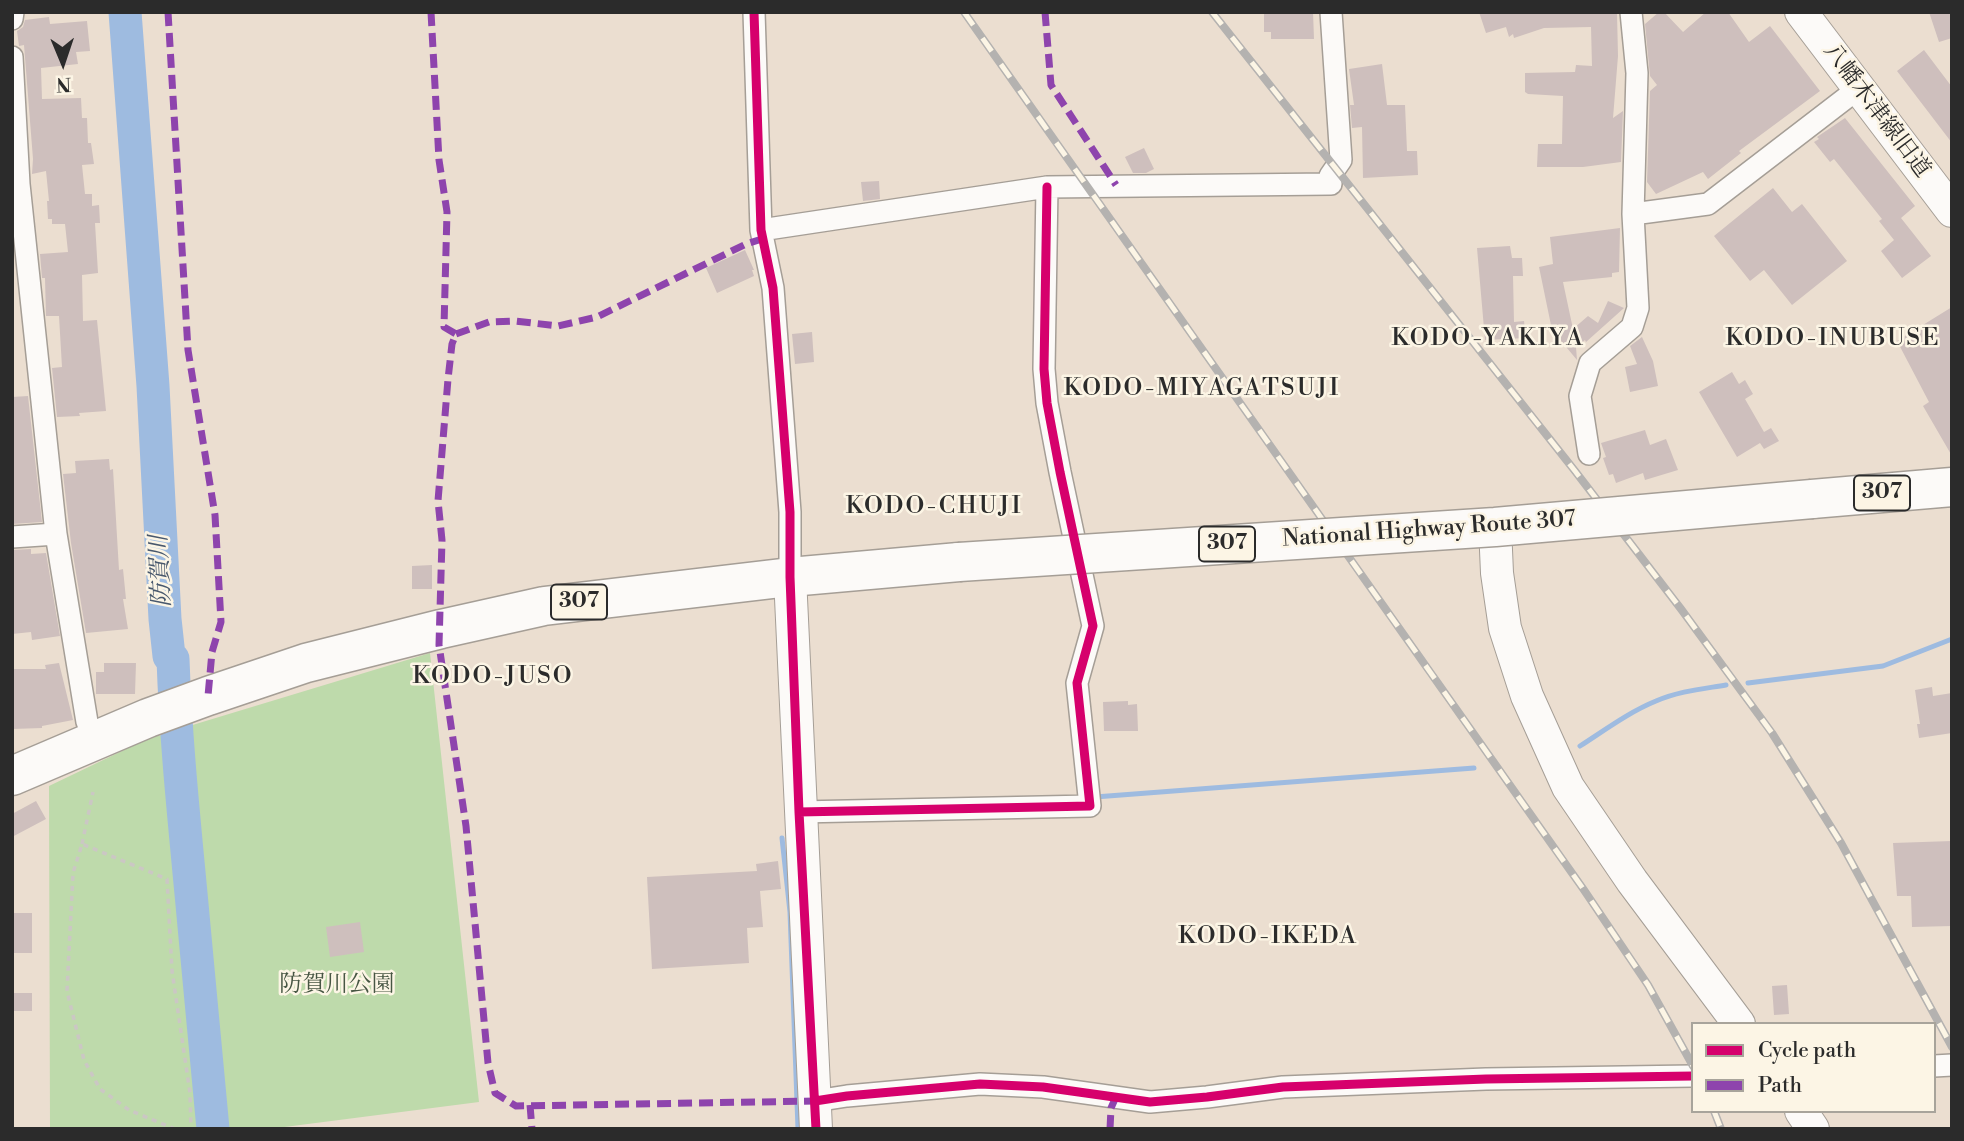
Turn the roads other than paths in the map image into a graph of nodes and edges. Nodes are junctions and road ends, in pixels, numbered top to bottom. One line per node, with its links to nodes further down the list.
1 (13, 12): 6 (street)
2 (754, 12): 13 (street)
3 (1331, 12): 10 (street)
4 (1631, 12): 12 (street)
5 (1801, 12): 8 (street, 八幡木津線旧道)
6 (12, 19)
7 (12, 57): 9 (street)
8 (1859, 88): 11 (street, 八幡木津線旧道); 12 (street)
9 (16, 184): 17 (street)
10 (1047, 187): 13 (street); 22 (street)
11 (1952, 211)
12 (1633, 214): 14 (street)
13 (761, 230): 19 (street)
14 (1589, 454)
15 (1944, 486): 16 (highway, National Highway Route 307 / 307, bridge)
16 (1495, 527): 19 (highway, National Highway Route 307 / 307, bridge); 23 (street)
17 (56, 534): 18 (street); 20 (street)
18 (12, 537)
19 (790, 577): 21 (highway, National Highway Route 307 / 307); 22 (street)
20 (87, 722)
21 (12, 776)
22 (799, 813): 26 (street)
23 (1738, 1022)
24 (1691, 1076): 26 (street)
25 (1802, 1113): 27 (street)
26 (815, 1115)
27 (1813, 1129)

